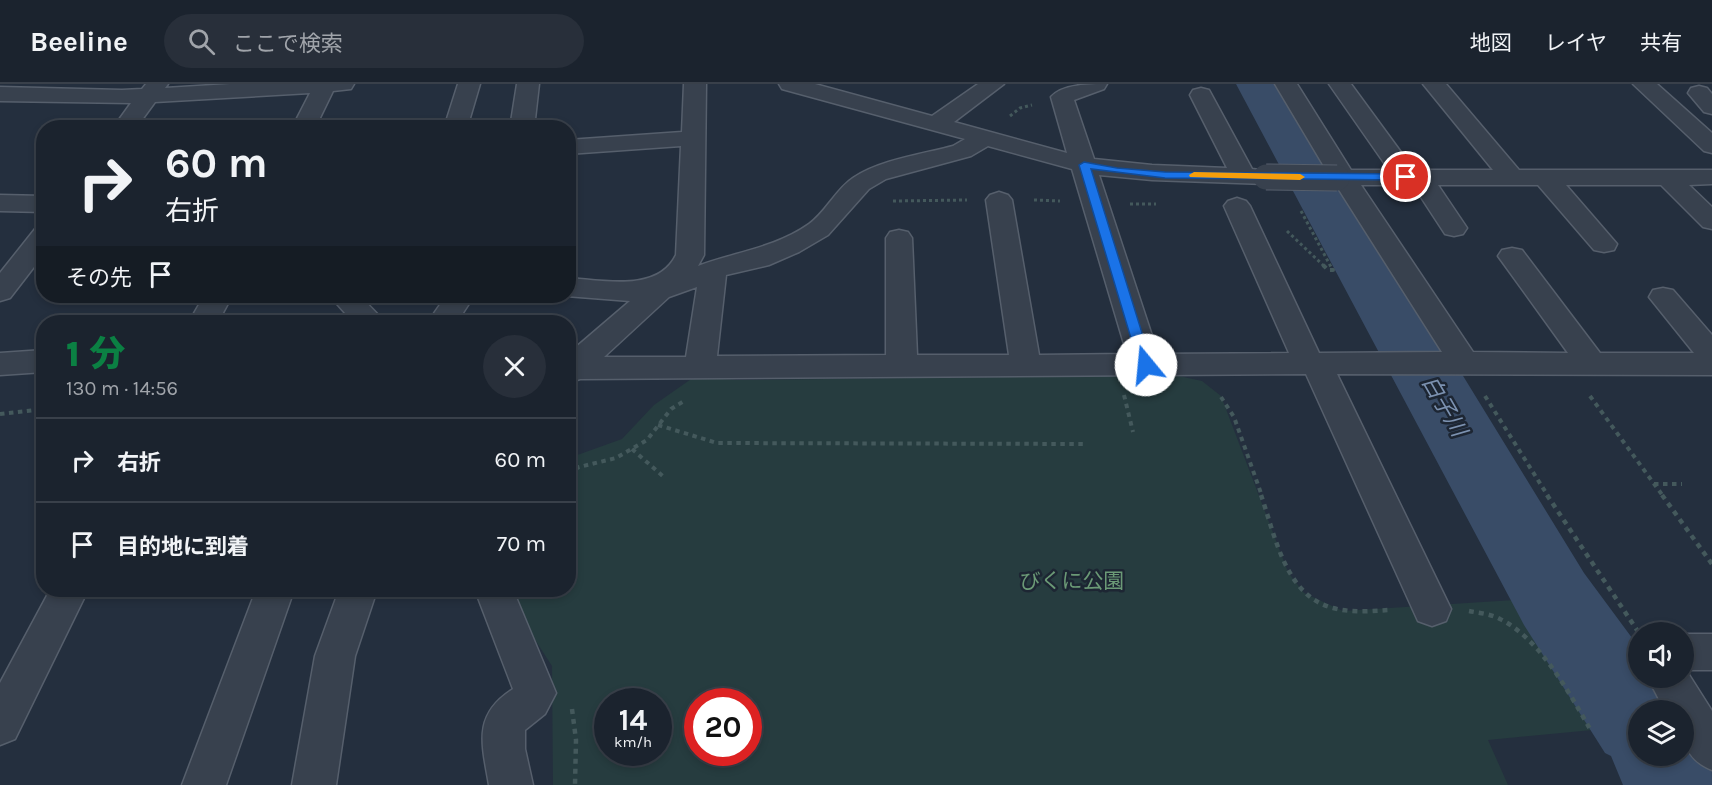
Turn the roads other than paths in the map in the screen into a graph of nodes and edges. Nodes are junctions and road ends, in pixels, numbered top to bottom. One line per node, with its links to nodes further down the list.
1 (469, 84): 19 (street)
2 (528, 84): 20 (street)
3 (695, 84): 22 (street)
4 (790, 84): 16 (street)
5 (861, 84): 16 (street)
6 (993, 84): 21 (street)
7 (1096, 84): 26 (street)
8 (1286, 84): 33 (street)
9 (1340, 84): 28 (street)
10 (1434, 84): 29 (street)
11 (1644, 84): 25 (street)
12 (334, 85): 13 (street); 18 (street)
13 (153, 90): 14 (street); 17 (street)
14 (0, 94)
15 (1201, 95): 27 (street)
16 (839, 98): 21 (street)
17 (130, 120)
18 (309, 120)
19 (458, 120)
20 (523, 120)
21 (934, 125): 23 (street)
22 (692, 138): 24 (street); 46 (street)
23 (984, 138): 26 (street); 44 (street)
24 (576, 146)
25 (1712, 146)
26 (1084, 165): 27 (street); 59 (street)
27 (1255, 176): 33 (street, bridge)
28 (1413, 177): 29 (street); 33 (street); 39 (street)
29 (1512, 177): 30 (street)
30 (1545, 177): 31 (street); 41 (street)
31 (1667, 177): 32 (street); 38 (street)
32 (1712, 177)
33 (1340, 178): 53 (street)
34 (999, 200): 60 (street)
35 (0, 202): 36 (street)
36 (36, 204)
37 (1238, 206): 55 (street)
38 (1712, 221)
39 (1454, 228)
40 (899, 238): 61 (street)
41 (1604, 244)
42 (36, 245): 47 (street)
43 (1512, 256): 56 (street)
44 (713, 270): 46 (street); 62 (street)
45 (576, 288): 46 (street)
46 (657, 288): 58 (street)
47 (0, 292)
48 (1663, 297): 51 (street)
49 (351, 303): 50 (street)
50 (363, 315)
51 (1712, 354)
52 (36, 362): 54 (street)
53 (1457, 363): 55 (street); 56 (street)
54 (0, 364)
55 (1318, 364): 59 (street); 68 (street)
56 (1580, 364): 57 (street)
57 (1712, 364)
58 (576, 365)
59 (1146, 365): 60 (street)
60 (1026, 366): 61 (street)
61 (902, 367): 62 (street)
62 (700, 369): 63 (street)
63 (576, 370)
64 (65, 597): 72 (street)
65 (272, 597): 74 (street)
66 (356, 597): 75 (street)
67 (497, 597): 76 (street)
68 (1432, 609)
69 (1694, 652): 70 (street)
70 (1712, 652)
71 (1674, 688): 73 (street)
72 (0, 725)
73 (1712, 749)
74 (204, 785)
75 (314, 785)
76 (511, 785)

